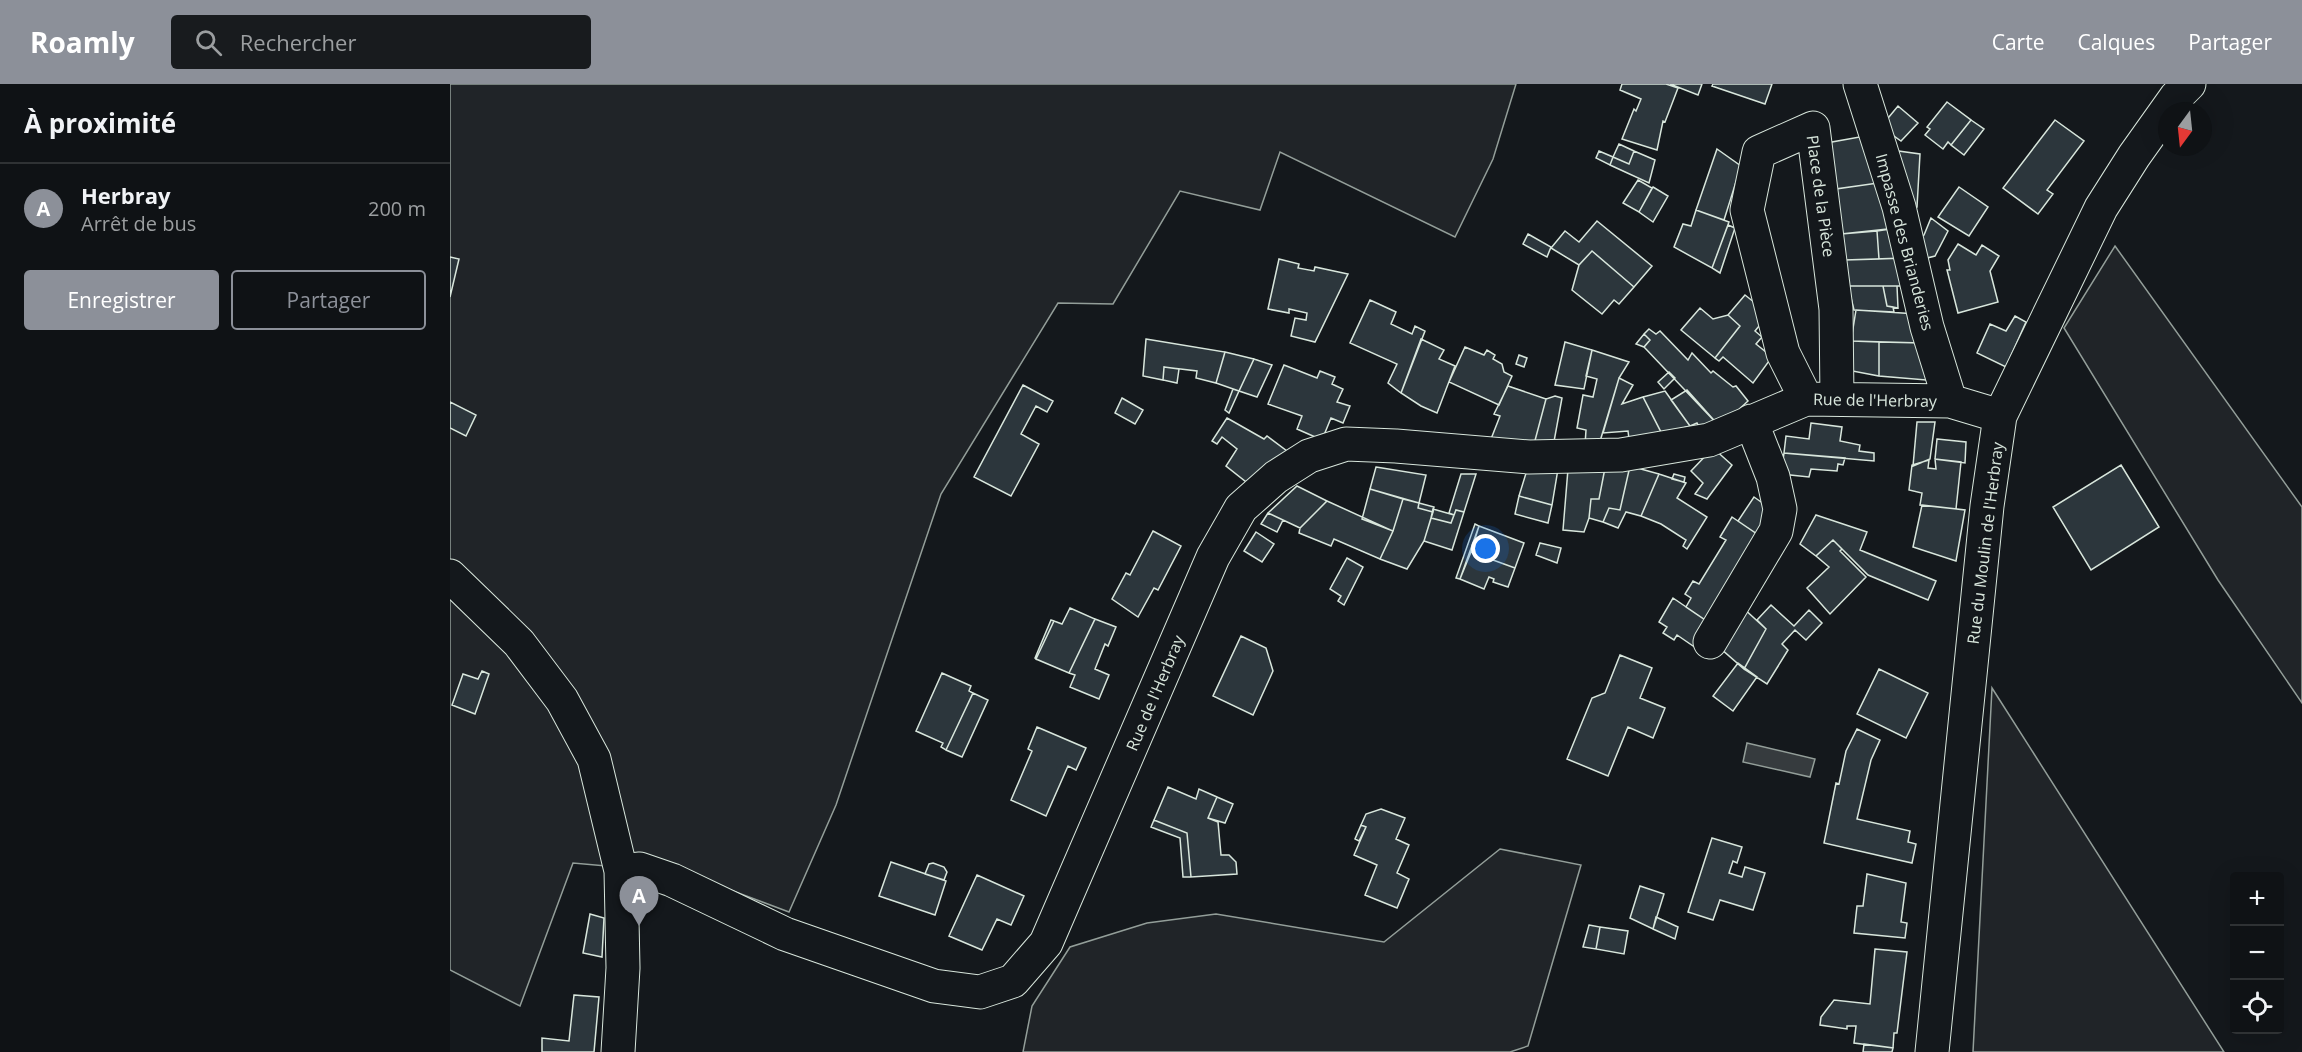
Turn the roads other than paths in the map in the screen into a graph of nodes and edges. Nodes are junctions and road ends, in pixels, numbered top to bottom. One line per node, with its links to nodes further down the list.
1 (1860, 84): 4 (street, Impasse des Brianderies)
2 (2189, 84): 5 (street, Rue du Moulin de l'Herbray)
3 (1821, 399): 3 (street, Place de la Pièce); 4 (street, Rue de l'Herbray); 6 (street, Rue de l'Herbray)
4 (1950, 401): 5 (street, Rue de l'Herbray)
5 (2000, 416): 11 (street, Rue du Moulin de l'Herbray)
6 (1751, 421): 8 (street); 9 (street, Rue de l'Herbray)
7 (450, 576): 9 (street)
8 (1710, 642)
9 (621, 871): 10 (street)
10 (618, 1052)
11 (1932, 1052)

